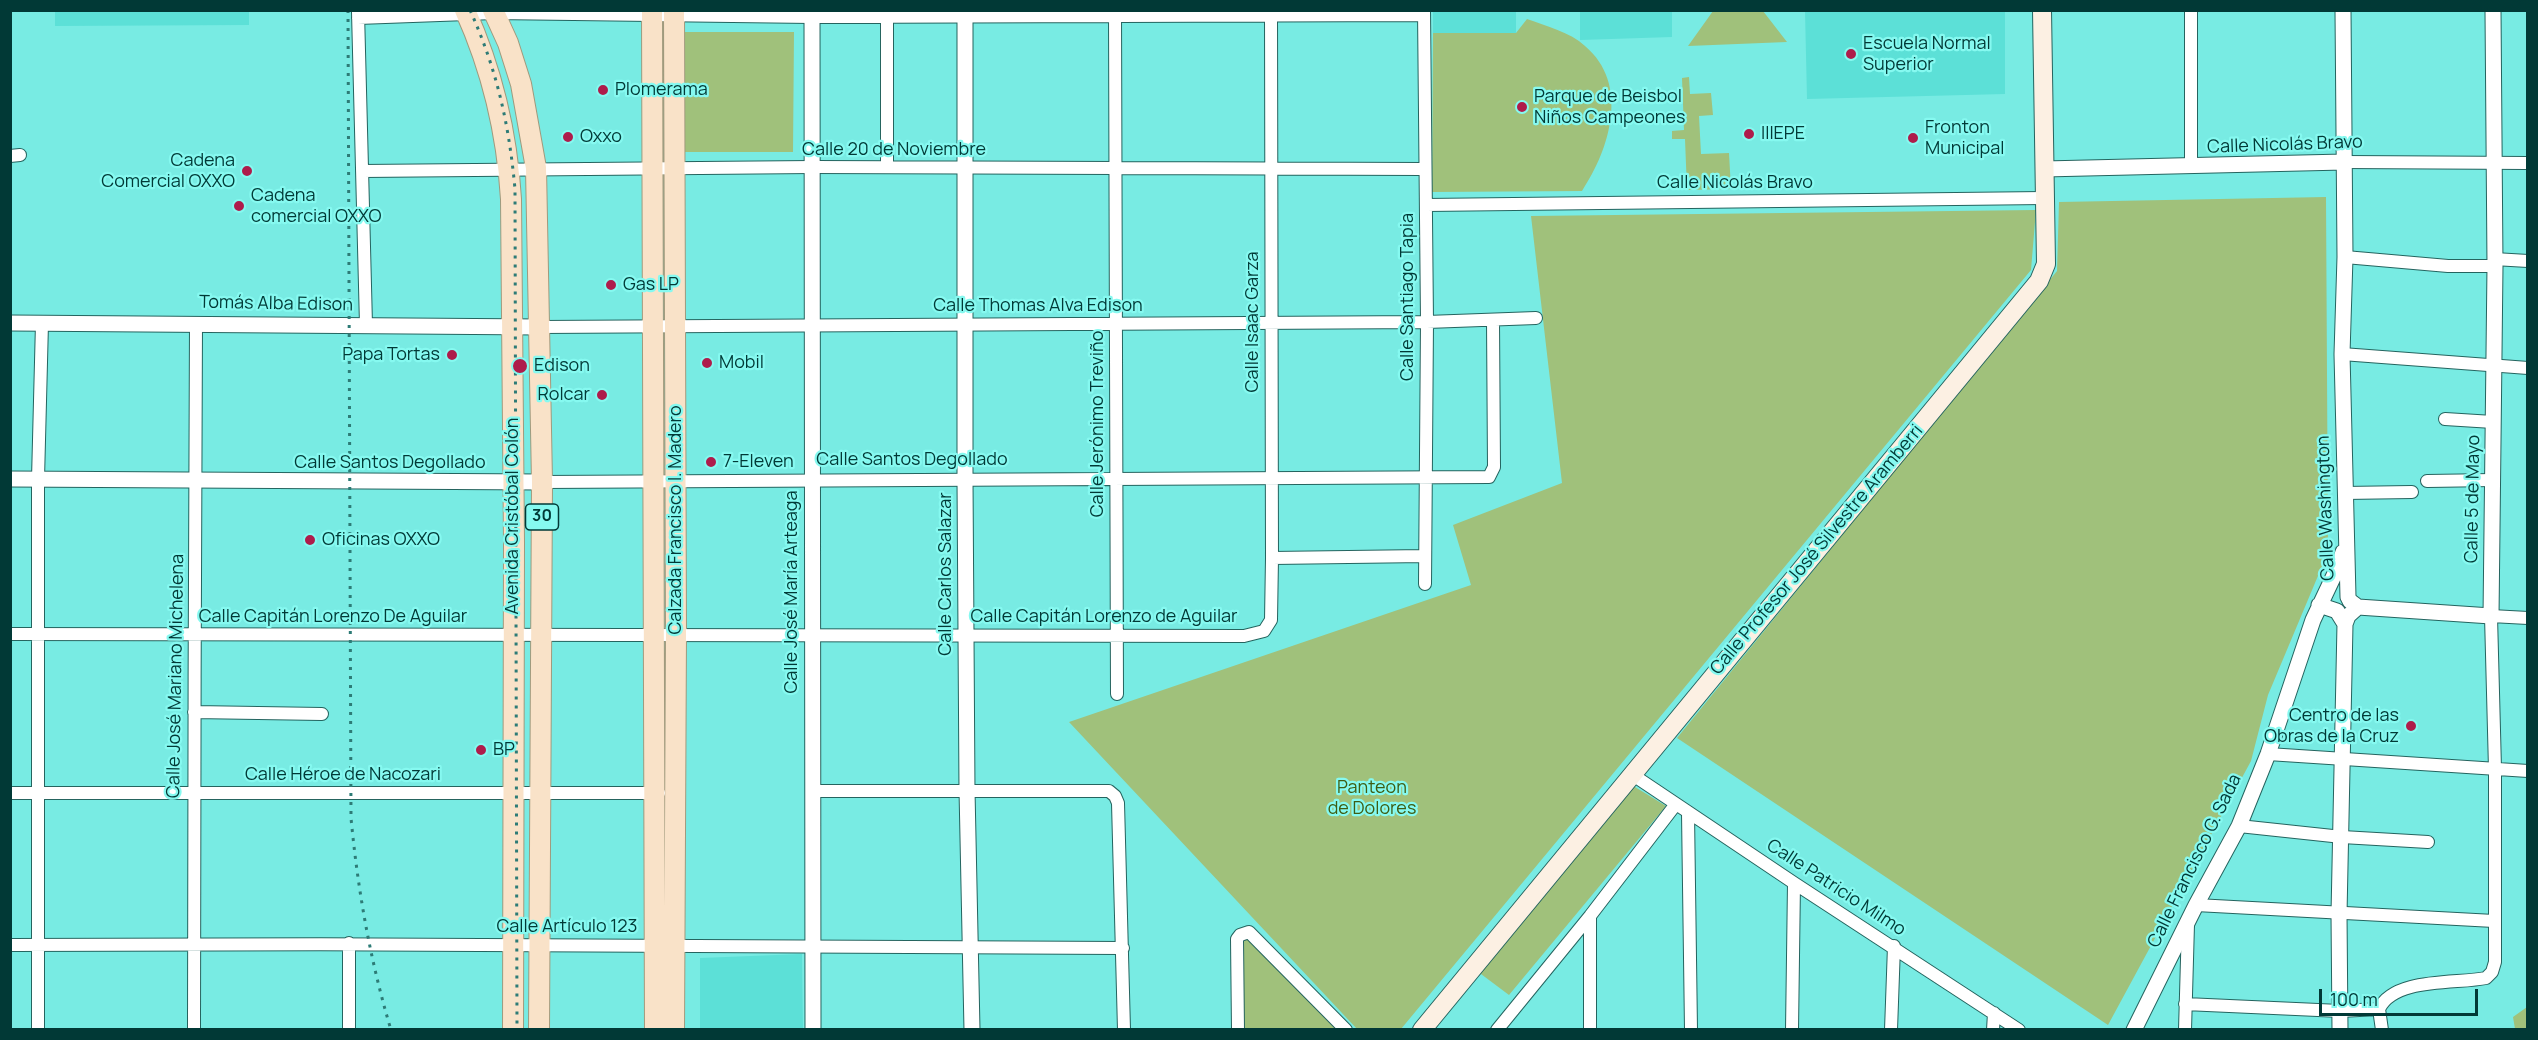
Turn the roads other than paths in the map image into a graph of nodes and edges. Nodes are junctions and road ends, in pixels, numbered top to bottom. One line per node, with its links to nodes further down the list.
1 (2042, 10): 30 (main road, Calle Profesor José Silvestre Aramberri)
2 (2191, 10): 21 (street)
3 (2343, 10): 17 (street, Calle Washington)
4 (2493, 10): 16 (street, Calle 5 de Mayo)
5 (494, 11): 6 (street); 7 (street); 22 (main road, Avenida Cristóbal Colón / 30)
6 (465, 12): 13 (street); 27 (main road, Avenida Cristóbal Colón / 30)
7 (652, 13): 8 (street); 23 (main road, Calzada Francisco I. Madero)
8 (674, 13): 14 (street); 24 (main road, Calzada Francisco I. Madero)
9 (965, 13): 10 (street); 15 (street); 25 (street, Calle Carlos Salazar)
10 (1115, 13): 11 (street); 26 (street, Calle Jerónimo Treviño)
11 (1271, 13): 12 (street); 28 (street, Calle Isaac Garza)
12 (1424, 13): 29 (street, Calle Santiago Tapia)
13 (358, 14): 31 (street)
14 (812, 14): 15 (street); 19 (street, Calle José María Arteaga)
15 (886, 16): 20 (street)
16 (2492, 161): 17 (street, Calle Nicolás Bravo); 18 (street, Calle Nicolás Bravo); 36 (street, Calle 5 de Mayo)
17 (2344, 162): 21 (street, Calle Nicolás Bravo); 34 (street, Calle Washington)
18 (2528, 163)
19 (813, 167): 20 (street, Calle 20 de Noviembre); 24 (street, Calle 20 de Noviembre); 48 (street, Calle José María Arteaga)
20 (887, 167): 25 (street, Calle 20 de Noviembre)
21 (2191, 167): 30 (street, Calle Nicolás Bravo)
22 (536, 168): 23 (street, Calle 20 de Noviembre); 27 (street, Calle 20 de Noviembre); 51 (main road, Avenida Cristóbal Colón / 30)
23 (653, 168): 24 (street, Calle 20 de Noviembre); 49 (main road, Calzada Francisco I. Madero)
24 (675, 168): 50 (main road, Calzada Francisco I. Madero)
25 (965, 168): 26 (street, Calle 20 de Noviembre); 44 (street, Calle Carlos Salazar)
26 (1115, 168): 28 (street, Calle 20 de Noviembre); 45 (street, Calle Jerónimo Treviño)
27 (509, 169): 31 (street, Calle 20 de Noviembre); 47 (main road, Avenida Cristóbal Colón / 30)
28 (1271, 169): 29 (street, Calle 20 de Noviembre); 43 (street, Calle Isaac Garza)
29 (1425, 169): 33 (street, Calle Santiago Tapia)
30 (2044, 169): 32 (main road, Calle Profesor José Silvestre Aramberri)
31 (362, 171): 46 (street)
32 (2044, 198): 33 (street, Calle Nicolás Bravo); 100 (main road, Calle Profesor José Silvestre Aramberri)
33 (1426, 205): 39 (street, Calle Santiago Tapia)
34 (2345, 257): 36 (street); 52 (street, Calle Washington)
35 (2528, 261): 36 (street)
36 (2494, 262): 53 (street, Calle 5 de Mayo)
37 (1536, 318): 38 (street, Calle Thomas Alva Edison)
38 (1493, 321): 39 (street, Calle Thomas Alva Edison); 57 (street, Calle Santos Degollado)
39 (1427, 322): 43 (street, Calle Thomas Alva Edison); 57 (street, Calle Santiago Tapia)
40 (10, 323): 41 (street, Tomás Alba Edison)
41 (42, 323): 42 (street, Tomás Alba Edison); 60 (street)
42 (196, 323): 46 (street, Tomás Alba Edison); 65 (street, Calle José Mariano Michelena)
43 (1271, 323): 45 (street, Calle Thomas Alva Edison); 58 (street, Calle Isaac Garza)
44 (966, 324): 45 (street, Calle Thomas Alva Edison); 48 (street, Calle Thomas Alva Edison); 63 (street, Calle Carlos Salazar)
45 (1115, 324): 61 (street, Calle Jerónimo Treviño)
46 (366, 325): 47 (street, Tomás Alba Edison)
47 (512, 325): 51 (street, Tomás Alba Edison); 69 (main road, Avenida Cristóbal Colón / 30)
48 (812, 325): 50 (street, Calle Thomas Alva Edison); 62 (street, Calle José María Arteaga)
49 (654, 326): 50 (street, Calle Thomas Alva Edison); 51 (street, Calle Thomas Alva Edison); 66 (main road, Calzada Francisco I. Madero)
50 (675, 326): 67 (main road, Calzada Francisco I. Madero)
51 (540, 327): 70 (main road, Avenida Cristóbal Colón / 30)
52 (2342, 354): 53 (street); 72 (street, Calle Washington)
53 (2494, 366): 54 (street); 56 (street, Calle 5 de Mayo)
54 (2528, 368)
55 (2445, 419): 56 (street)
56 (2493, 422): 64 (street, Calle 5 de Mayo)
57 (1426, 477): 58 (street, Calle Santos Degollado); 74 (street, Calle Santiago Tapia)
58 (1272, 478): 61 (street, Calle Santos Degollado); 75 (street, Calle Isaac Garza)
59 (10, 479): 60 (street, Calle Santos Degollado)
60 (38, 479): 65 (street, Calle Santos Degollado); 84 (street)
61 (1116, 479): 63 (street, Calle Santos Degollado); 92 (street, Calle Jerónimo Treviño)
62 (811, 480): 63 (street, Calle Santos Degollado); 67 (street, Calle Santos Degollado); 88 (street, Calle José María Arteaga)
63 (965, 480): 89 (street, Calle Carlos Salazar)
64 (2493, 480): 68 (street); 79 (street, Calle 5 de Mayo)
65 (196, 481): 69 (street, Calle Santos Degollado); 85 (street, Calle José Mariano Michelena)
66 (654, 481): 67 (street, Calle Santos Degollado); 70 (street, Calle Santos Degollado); 86 (main road, Calzada Francisco I. Madero)
67 (676, 481): 87 (main road, Calzada Francisco I. Madero)
68 (2427, 481)
69 (514, 482): 70 (street, Calle Santos Degollado); 90 (main road, Avenida Cristóbal Colón / 30)
70 (542, 482): 91 (main road, Avenida Cristóbal Colón / 30)
71 (2412, 492): 72 (street)
72 (2344, 493): 73 (street, Calle Washington)
73 (2346, 540): 77 (street, Calle Francisco G. Sada); 78 (street, Calle Washington)
74 (1425, 556): 75 (street); 76 (street, Calle Santiago Tapia)
75 (1272, 558): 82 (street, Calle Isaac Garza)
76 (1425, 584)
77 (2319, 605): 81 (street); 96 (street, Calle Francisco G. Sada)
78 (2358, 607): 79 (street); 81 (street)
79 (2491, 616): 80 (street); 98 (street, Calle 5 de Mayo)
80 (2528, 618)
81 (2345, 624): 97 (street)
82 (1264, 632): 92 (street, Calle Capitán Lorenzo de Aguilar)
83 (10, 634): 84 (street, Calle Capitán Lorenzo De Aguilar)
84 (38, 634): 85 (street, Calle Capitán Lorenzo De Aguilar); 104 (street)
85 (196, 634): 90 (street, Calle Capitán Lorenzo De Aguilar); 94 (street, Calle José Mariano Michelena)
86 (655, 634): 87 (street, Calle Capitán Lorenzo de Aguilar); 91 (street, Calle Capitán Lorenzo De Aguilar); 108 (main road, Calzada Francisco I. Madero)
87 (676, 634): 88 (street, Calle Capitán Lorenzo de Aguilar); 109 (main road, Calzada Francisco I. Madero)
88 (812, 634): 89 (street, Calle Capitán Lorenzo de Aguilar); 102 (street, Calle José María Arteaga)
89 (966, 634): 92 (street, Calle Capitán Lorenzo de Aguilar); 101 (street, Calle Carlos Salazar)
90 (514, 635): 91 (street, Calle Capitán Lorenzo De Aguilar); 106 (main road, Avenida Cristóbal Colón / 30)
91 (542, 635): 107 (main road, Avenida Cristóbal Colón / 30)
92 (1116, 635): 93 (street, Calle Jerónimo Treviño)
93 (1117, 694)
94 (194, 712): 95 (street); 105 (street, Calle José Mariano Michelena)
95 (322, 714)
96 (2268, 754): 97 (street); 112 (street, Calle Francisco G. Sada)
97 (2344, 761): 98 (street); 113 (street)
98 (2495, 769): 99 (street); 119 (street, Calle 5 de Mayo)
99 (2528, 771)
100 (1634, 775): 110 (street, Calle Patricio Milmo); 149 (main road, Calle Profesor José Silvestre Aramberri)
101 (967, 790): 102 (street); 131 (street, Calle Carlos Salazar); 132 (street)
102 (813, 791): 128 (street, Calle José María Arteaga)
103 (10, 793): 104 (street, Calle Héroe de Nacozari)
104 (38, 793): 105 (street, Calle Héroe de Nacozari); 126 (street)
105 (192, 793): 106 (street, Calle Héroe de Nacozari); 122 (street, Calle José Mariano Michelena)
106 (513, 793): 107 (street, Calle Héroe de Nacozari); 127 (main road, Avenida Cristóbal Colón / 30)
107 (540, 793): 108 (street, Calle Héroe de Nacozari); 129 (main road, Avenida Cristóbal Colón / 30)
108 (655, 793): 109 (street, Calle Héroe de Nacozari); 123 (main road, Calzada Francisco I. Madero)
109 (675, 793): 124 (main road, Calzada Francisco I. Madero)
110 (1676, 804): 111 (street, Calle Patricio Milmo); 118 (street)
111 (1689, 813): 115 (street, Calle Patricio Milmo); 152 (street)
112 (2239, 826): 113 (street); 116 (street, Calle Francisco G. Sada)
113 (2342, 837): 114 (street); 117 (street)
114 (2428, 842)
115 (1794, 883): 130 (street, Calle Patricio Milmo); 153 (street)
116 (2196, 905): 117 (street); 120 (street, Calle Francisco G. Sada)
117 (2339, 914): 119 (street); 135 (street)
118 (1590, 916): 150 (street); 151 (street)
119 (2494, 921): 134 (street, Calle 5 de Mayo)
120 (2188, 923): 133 (street); 157 (street, Calle Francisco G. Sada)
121 (349, 943): 122 (street, Calle Artículo 123); 127 (street, Calle Artículo 123); 139 (street)
122 (194, 944): 126 (street, Calle Artículo 123); 138 (street, Calle José Mariano Michelena)
123 (655, 944): 124 (street, Calle Artículo 123); 129 (street, Calle Artículo 123); 142 (main road, Calzada Francisco I. Madero)
124 (676, 944): 128 (street, Calle Artículo 123); 143 (main road, Calzada Francisco I. Madero)
125 (10, 945): 126 (street, Calle Artículo 123)
126 (38, 945): 137 (street)
127 (513, 945): 129 (street, Calle Artículo 123); 140 (main road, Avenida Cristóbal Colón / 30)
128 (812, 945): 131 (street, Calle Artículo 123); 144 (street, Calle José María Arteaga)
129 (540, 946): 141 (main road, Avenida Cristóbal Colón / 30)
130 (1894, 946): 136 (street, Calle Patricio Milmo); 154 (street)
131 (971, 947): 132 (street, Calle Artículo 123); 145 (street, Calle Carlos Salazar)
132 (1123, 948): 146 (street)
133 (2185, 1004): 135 (street); 158 (street)
134 (2379, 1009): 135 (street); 160 (street)
135 (2340, 1011): 159 (street)
136 (1994, 1013): 155 (street); 156 (street, Calle Patricio Milmo)
137 (38, 1029)
138 (194, 1029)
139 (349, 1029)
140 (513, 1029)
141 (539, 1029)
142 (655, 1029)
143 (674, 1029)
144 (813, 1029)
145 (972, 1029)
146 (1124, 1029)
147 (1238, 1029): 148 (street)
148 (1346, 1029)
149 (1422, 1029)
150 (1497, 1029)
151 (1590, 1029)
152 (1691, 1029)
153 (1792, 1029)
154 (1891, 1029)
155 (1993, 1029)
156 (2019, 1029)
157 (2134, 1029)
158 (2185, 1029)
159 (2340, 1029)
160 (2382, 1029)

